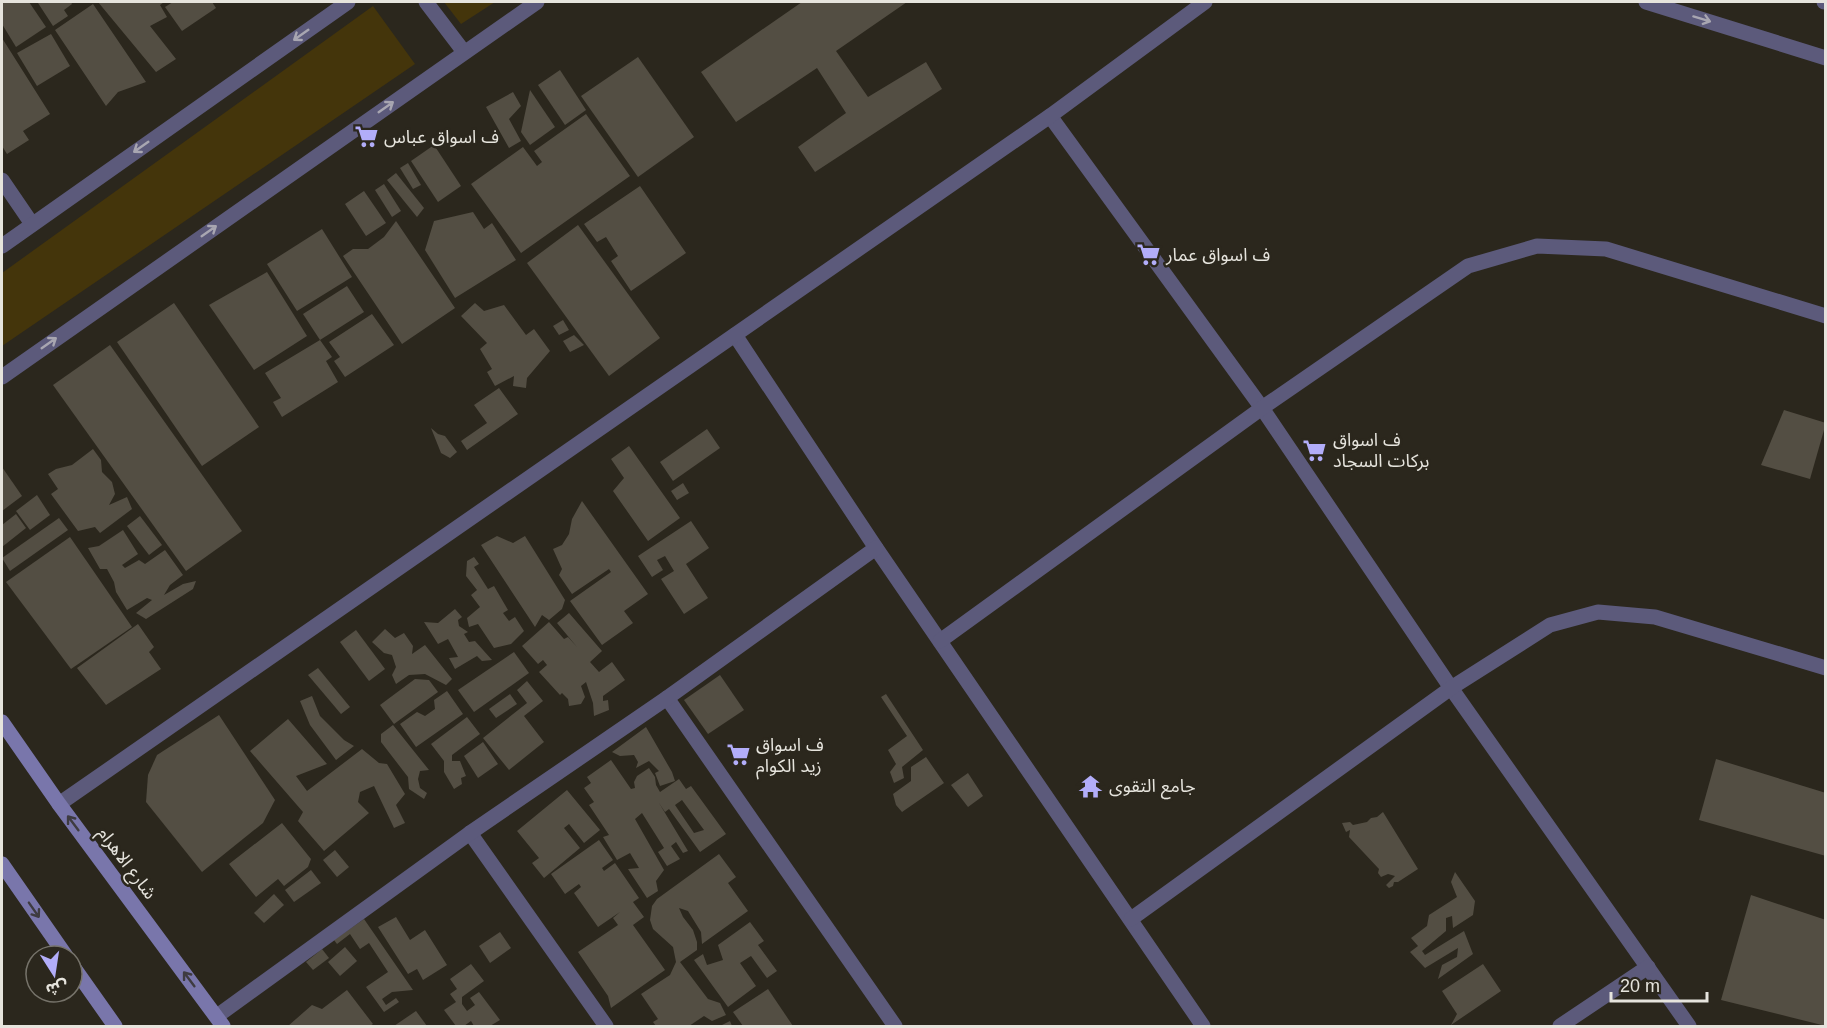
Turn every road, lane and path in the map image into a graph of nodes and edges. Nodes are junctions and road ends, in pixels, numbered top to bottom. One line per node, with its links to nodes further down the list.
1 (348, 2): 10 (street, one-way to 10)
2 (426, 2): 6 (street)
3 (537, 2): 6 (street)
4 (1205, 2): 8 (street)
5 (1646, 2): 7 (street, one-way to 7)
6 (464, 52): 14 (street, one-way to 6)
7 (1826, 58)
8 (1050, 116): 13 (street); 15 (street)
9 (2, 180): 10 (street)
10 (32, 224): 11 (street)
11 (2, 246)
12 (1826, 316): 15 (street)
13 (735, 335): 16 (street); 22 (street)
14 (2, 377)
15 (1262, 408): 17 (street); 19 (street)
16 (876, 548): 17 (street); 20 (street)
17 (940, 641): 25 (street)
18 (1826, 668): 19 (street)
19 (1451, 688): 25 (street); 27 (street)
20 (667, 698): 23 (street); 32 (street)
21 (2, 722): 22 (main road, شارع الاهرام)
22 (59, 804): 29 (main road, شارع الاهرام, one-way to 22)
23 (470, 833): 29 (street); 31 (street)
24 (2, 864): 26 (main road, one-way to 26)
25 (1131, 919): 33 (street)
26 (58, 944)
27 (1648, 967): 34 (street); 35 (street)
28 (84, 982): 30 (main road)
29 (220, 1021)
30 (115, 1026)
31 (606, 1026)
32 (895, 1026)
33 (1203, 1026)
34 (1560, 1026)
35 (1689, 1026)

